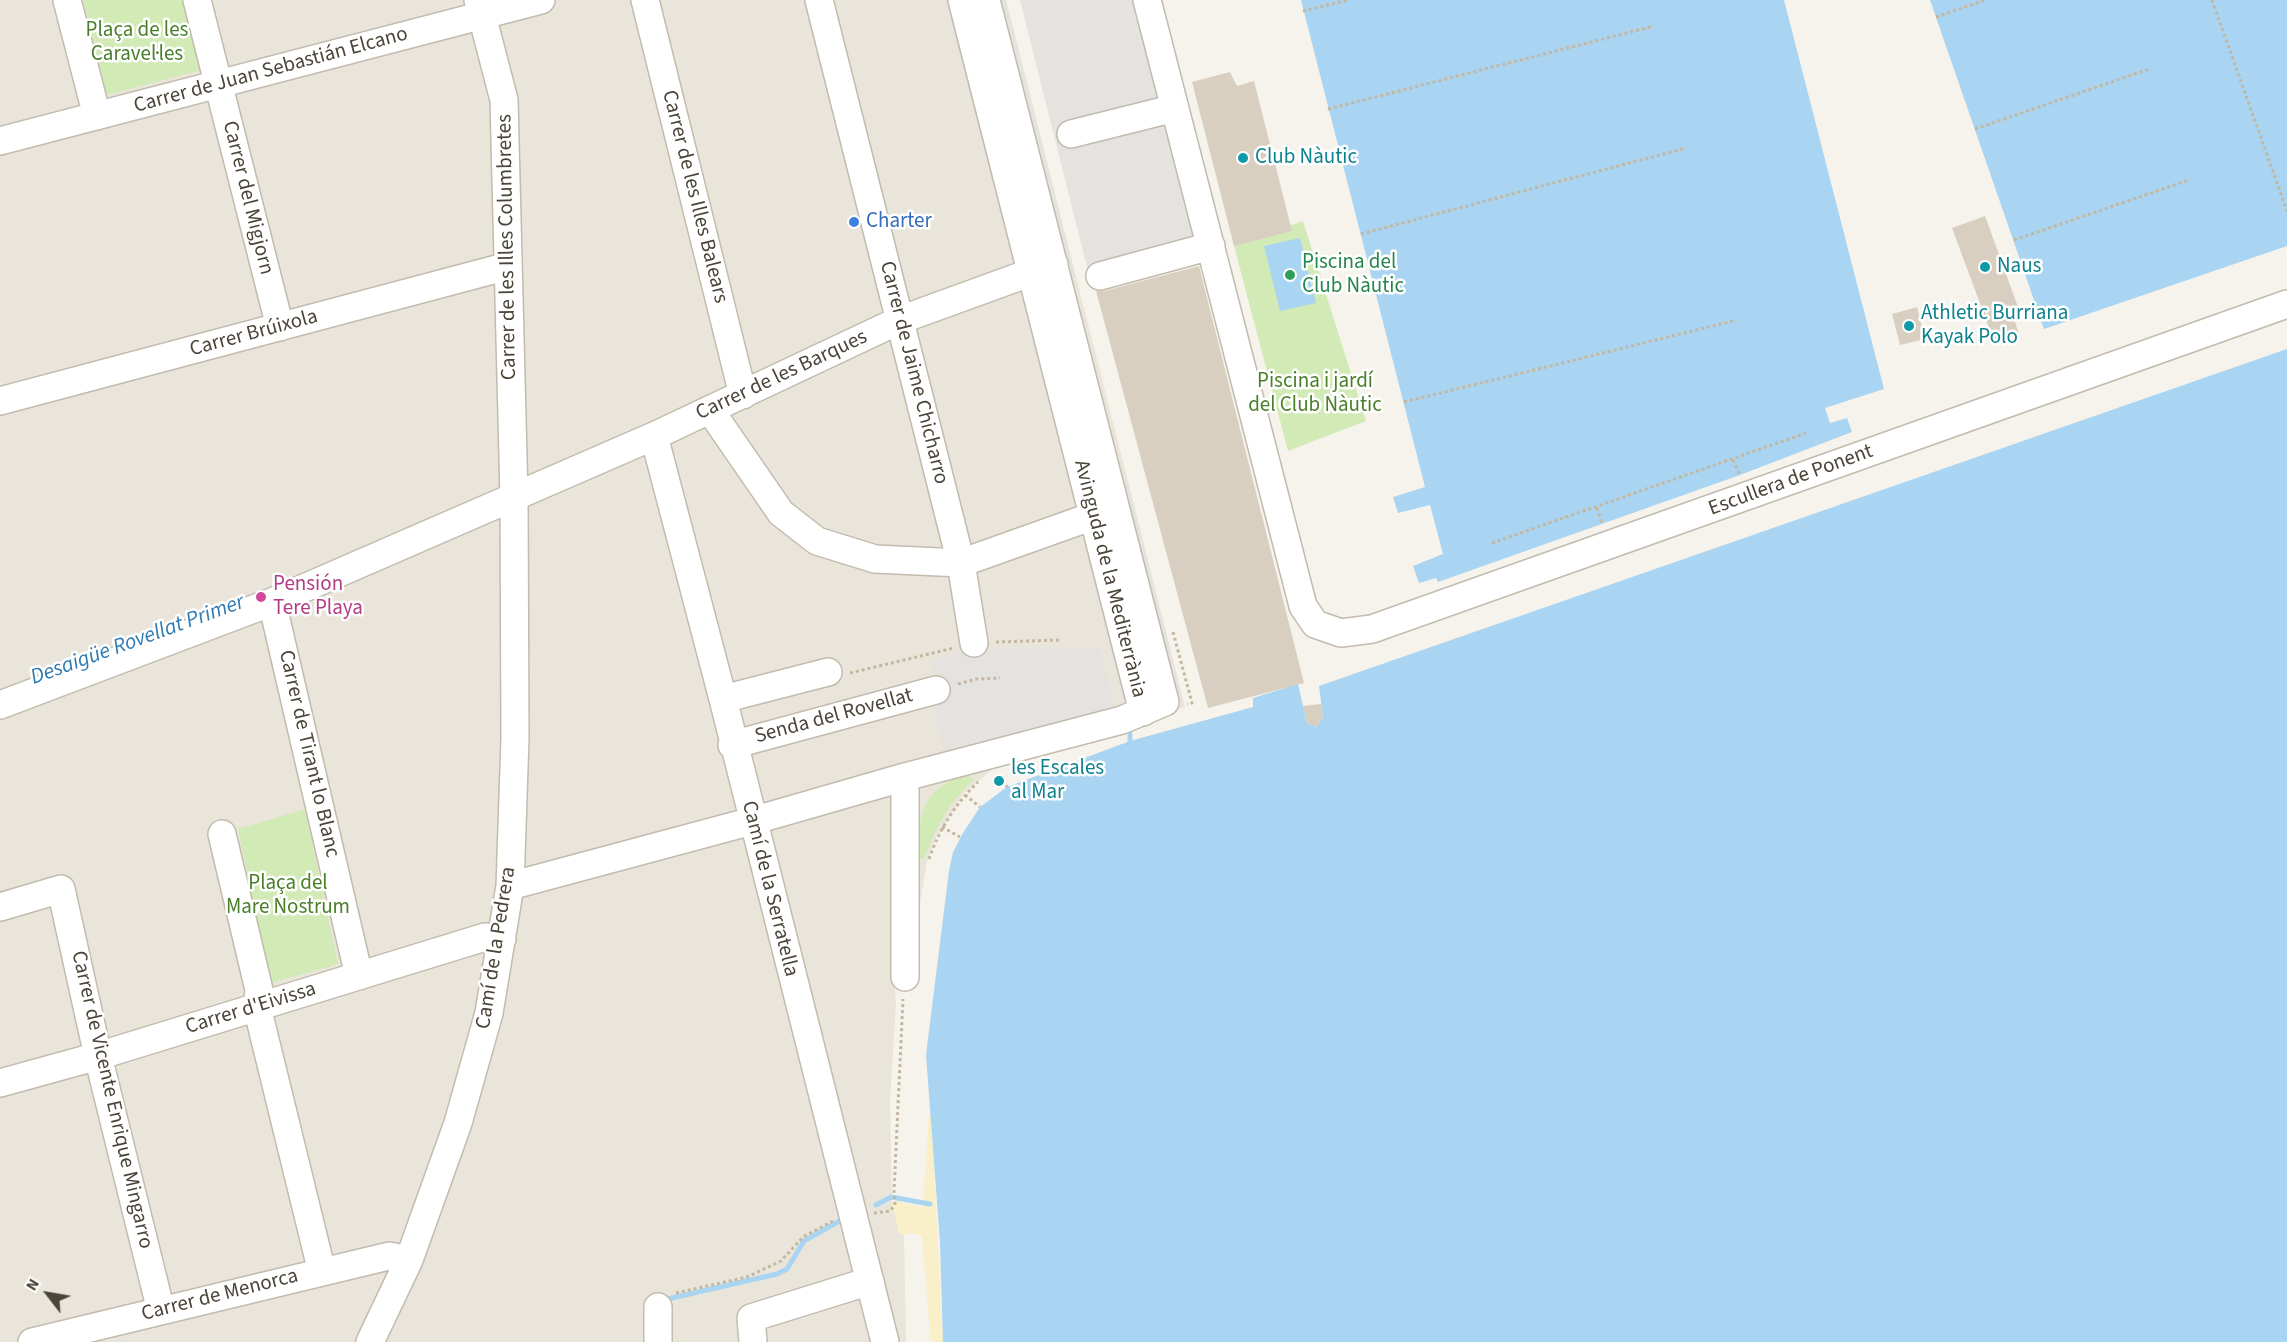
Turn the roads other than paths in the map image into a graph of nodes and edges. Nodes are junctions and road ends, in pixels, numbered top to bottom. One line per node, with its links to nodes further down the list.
1 (67, 0): 12 (street)
2 (197, 0): 10 (street, Carrer del Migjorn)
3 (541, 0): 9 (street, Carrer de Juan Sebastián Elcano)
4 (645, 0): 22 (street, Carrer de les Illes Balears)
5 (819, 0): 20 (street, Carrer de Jaime Chicharro)
6 (962, 0): 17 (street, Avinguda de la Mediterrània)
7 (986, 0): 17 (street, Avinguda de la Mediterrània)
8 (1147, 0): 11 (street)
9 (492, 6): 10 (street, Carrer de Juan Sebastián Elcano); 16 (street, Carrer de les Illes Columbretes)
10 (218, 84): 12 (street, Carrer de Juan Sebastián Elcano); 21 (street, Carrer del Migjorn)
11 (1176, 108): 13 (street); 15 (street)
12 (97, 116): 14 (street, Carrer de Juan Sebastián Elcano)
13 (1071, 134)
14 (0, 141)
15 (1211, 246): 18 (street); 19 (street, Escullera de Ponent)
16 (508, 267): 21 (street, Carrer Brúixola); 26 (street, Carrer de les Illes Columbretes)
17 (1043, 268): 20 (street, Carrer de les Barques); 27 (street, Avinguda de la Mediterrània); 35 (street, Avinguda de la Mediterrània)
18 (1101, 276)
19 (2287, 304)
20 (900, 320): 22 (street, Carrer de les Barques); 28 (street, Carrer de Jaime Chicharro)
21 (280, 327): 23 (street, Carrer Brúixola)
22 (743, 395): 24 (street, Carrer de les Barques)
23 (0, 401)
24 (710, 410): 25 (street, Carrer de les Barques); 28 (street)
25 (654, 436): 26 (street, Carrer de les Barques); 33 (street, Camí de la Serratella)
26 (514, 497): 29 (street, Carrer de les Barques); 40 (street, Camí de la Pedrera)
27 (1093, 516): 28 (street); 35 (street, Avinguda de la Mediterrània)
28 (961, 563): 30 (street, Carrer de Jaime Chicharro)
29 (272, 602): 34 (street, Carrer de les Barques); 43 (street, Carrer de Tirant lo Blanc)
30 (974, 643)
31 (828, 672): 33 (street)
32 (936, 690): 36 (street, Senda del Rovellat)
33 (723, 699): 36 (street, Camí de la Serratella)
34 (0, 705)
35 (1143, 712): 37 (street)
36 (732, 745): 38 (street, Camí de la Serratella)
37 (905, 777): 38 (street); 44 (street)
38 (752, 821): 40 (street); 50 (street, Camí de la Serratella)
39 (222, 834): 45 (street)
40 (510, 886): 42 (street, Camí de la Pedrera)
41 (0, 907): 46 (street, Carrer de Vicente Enrique Mingarro)
42 (502, 939): 43 (street, Carrer d'Eivissa); 48 (street, Camí de la Pedrera)
43 (359, 976): 45 (street, Carrer d'Eivissa)
44 (905, 977)
45 (257, 1007): 46 (street, Carrer d'Eivissa); 49 (street)
46 (98, 1056): 47 (street, Carrer d'Eivissa); 52 (street, Carrer de Vicente Enrique Mingarro)
47 (0, 1083)
48 (409, 1260): 49 (street, Carrer de Menorca); 54 (street, Camí de la Pedrera)
49 (322, 1272): 52 (street, Carrer de Menorca)
50 (870, 1281): 56 (street); 57 (street, Camí de la Serratella)
51 (658, 1307): 55 (street)
52 (161, 1311): 53 (street, Carrer de Menorca)
53 (32, 1342)
54 (370, 1342)
55 (658, 1342)
56 (753, 1342)
57 (885, 1342)

